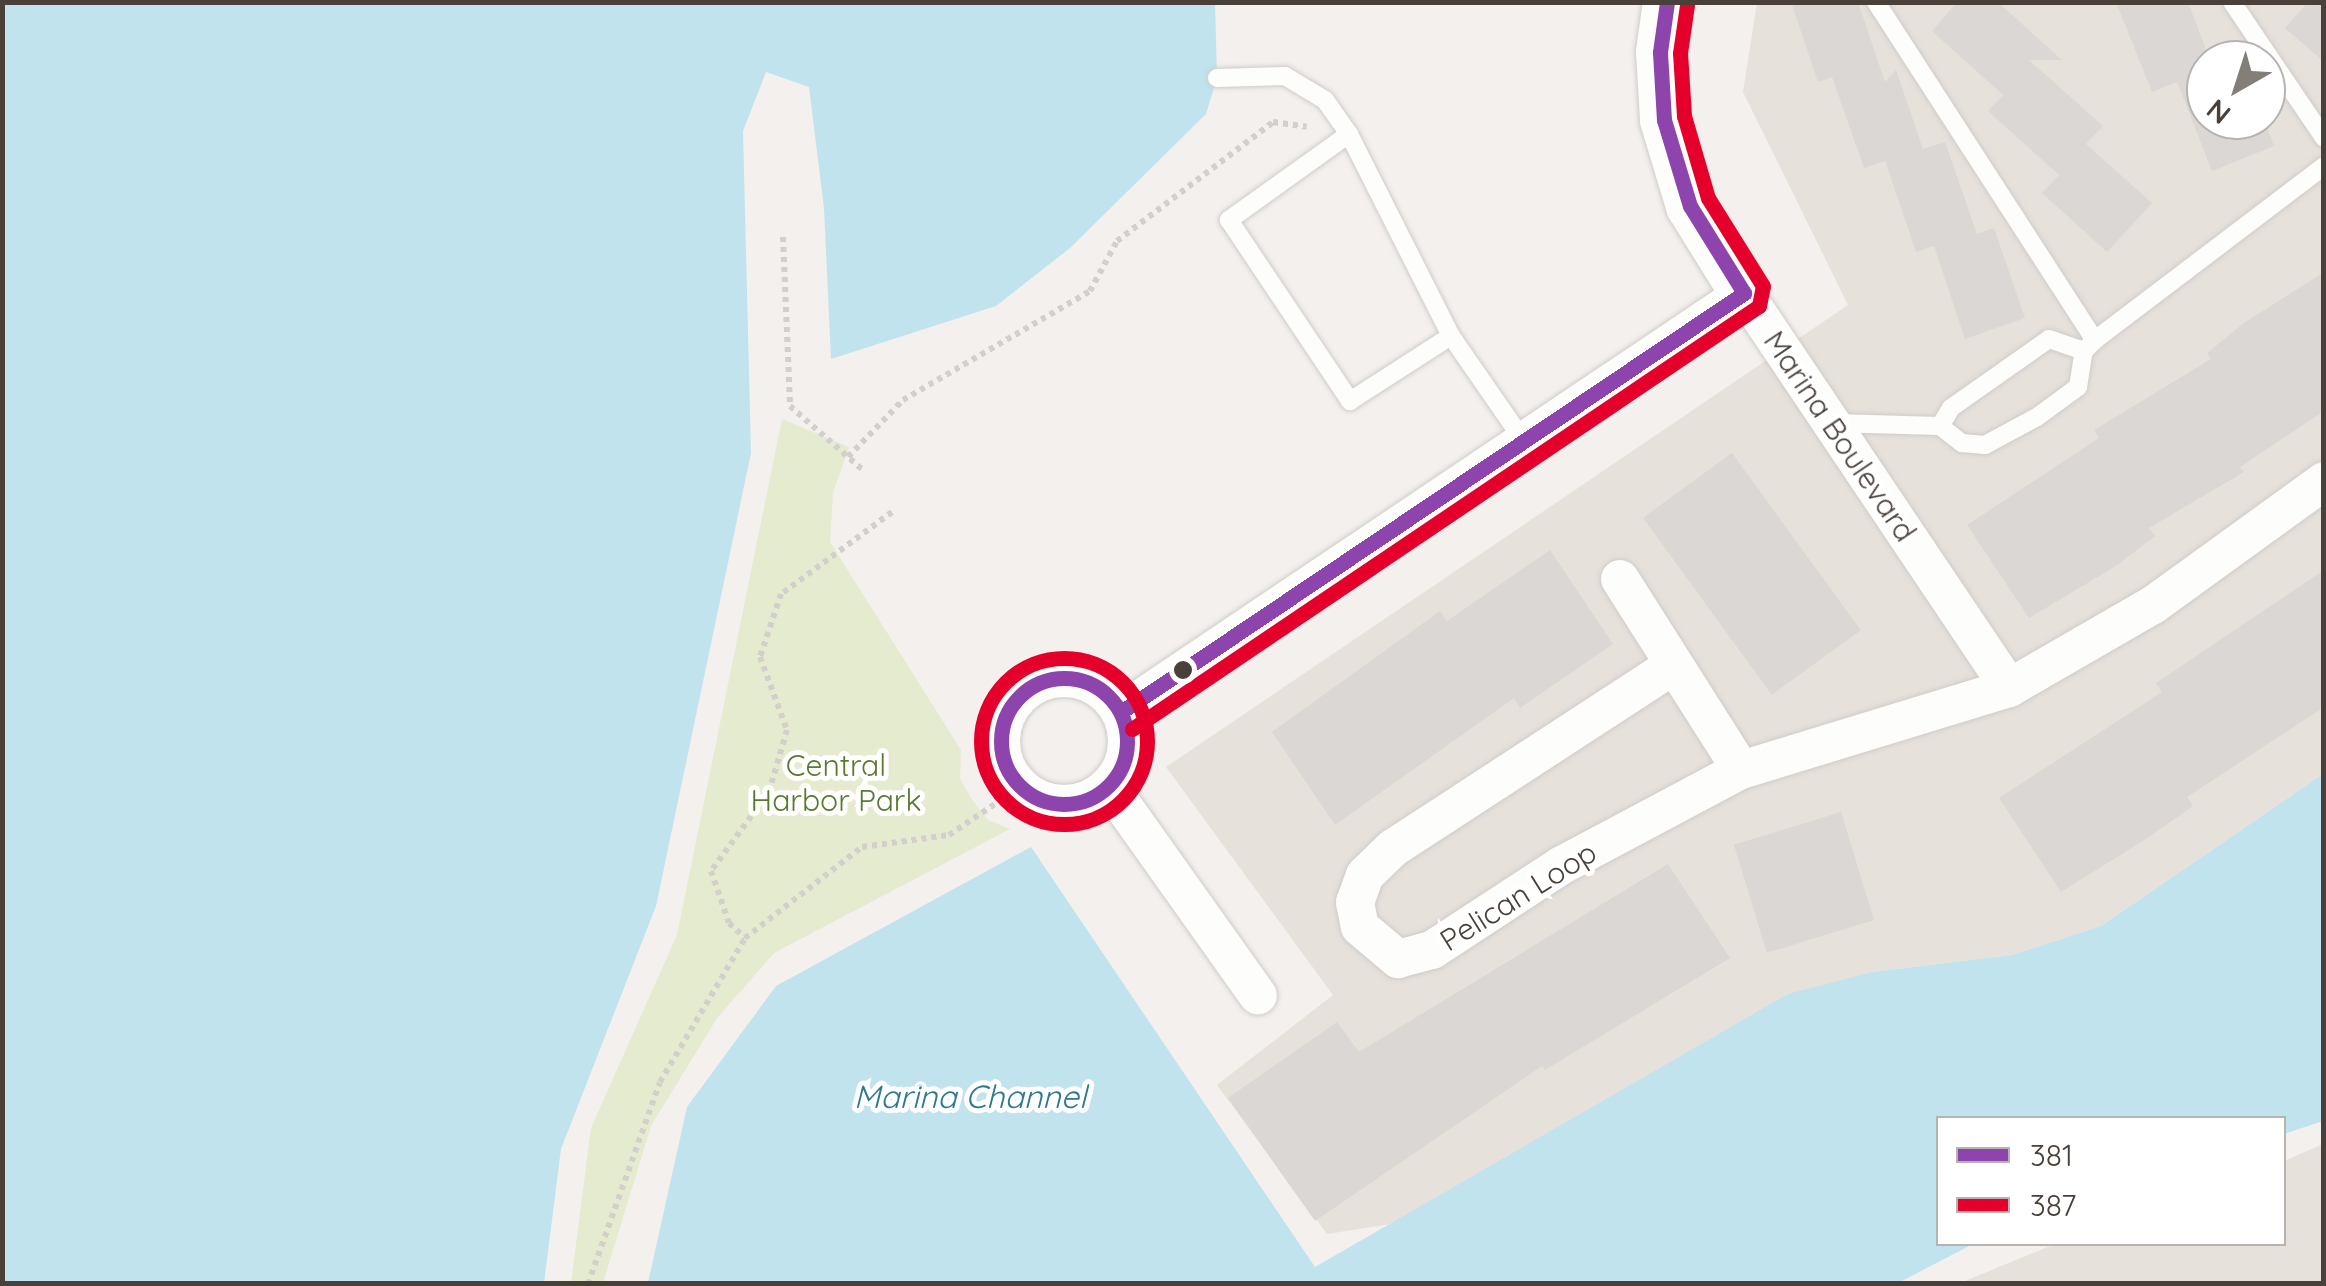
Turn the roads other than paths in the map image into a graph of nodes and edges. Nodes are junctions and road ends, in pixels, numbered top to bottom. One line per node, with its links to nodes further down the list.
1 (1667, 2): 8 (street, Marina Boulevard)
2 (1876, 2): 10 (lane)
3 (2232, 2): 6 (lane)
4 (1218, 78): 5 (lane)
5 (1349, 134): 9 (lane); 9 (lane)
6 (2324, 138)
7 (2324, 166): 10 (lane)
8 (1744, 293): 11 (street, Marina Boulevard); 13 (street)
9 (1451, 336): 13 (lane)
10 (2089, 346): 12 (lane); 12 (lane)
11 (1833, 423): 12 (lane); 17 (street, Marina Boulevard)
12 (1940, 426)
13 (1526, 444): 18 (street)
14 (2324, 480): 17 (street, Pelican Loop)
15 (1620, 578): 16 (street)
16 (1674, 665): 19 (street); 19 (street, Pelican Loop)
17 (2009, 688): 19 (street, Pelican Loop)
18 (1121, 712): 20 (street); 20 (street)
19 (1740, 770)
20 (1109, 786): 21 (street)
21 (1258, 996)

